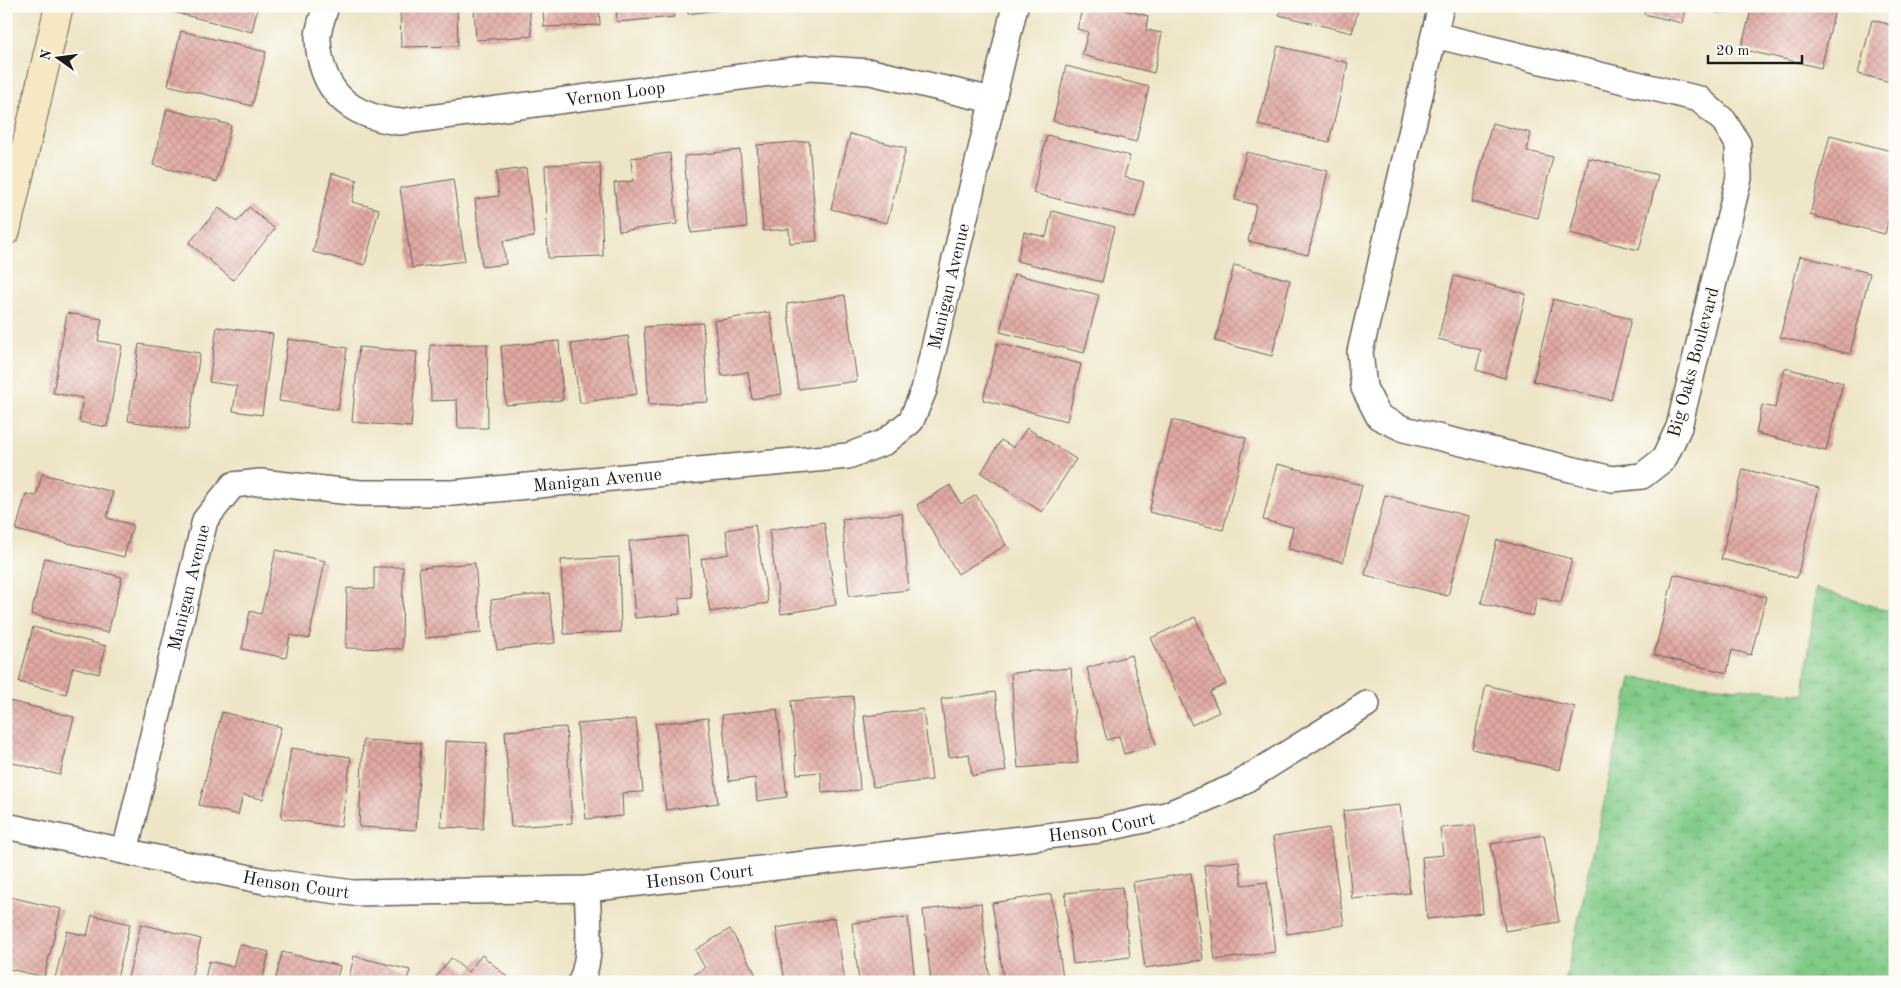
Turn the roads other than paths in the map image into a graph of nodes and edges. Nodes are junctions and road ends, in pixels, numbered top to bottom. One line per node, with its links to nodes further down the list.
1 (59, 6): 7 (street)
2 (326, 6): 6 (street, Vernon Loop)
3 (1015, 6): 6 (street, Manigan Avenue)
4 (1442, 6): 5 (street, Big Oaks Boulevard)
5 (1434, 35): 5 (street, Big Oaks Boulevard)
6 (992, 100): 10 (street, Manigan Avenue)
7 (6, 231)
8 (1367, 704): 11 (street, Henson Court)
9 (6, 826): 10 (street, Henson Court)
10 (125, 852): 11 (street, Henson Court)
11 (587, 889): 12 (street)
12 (581, 982)

